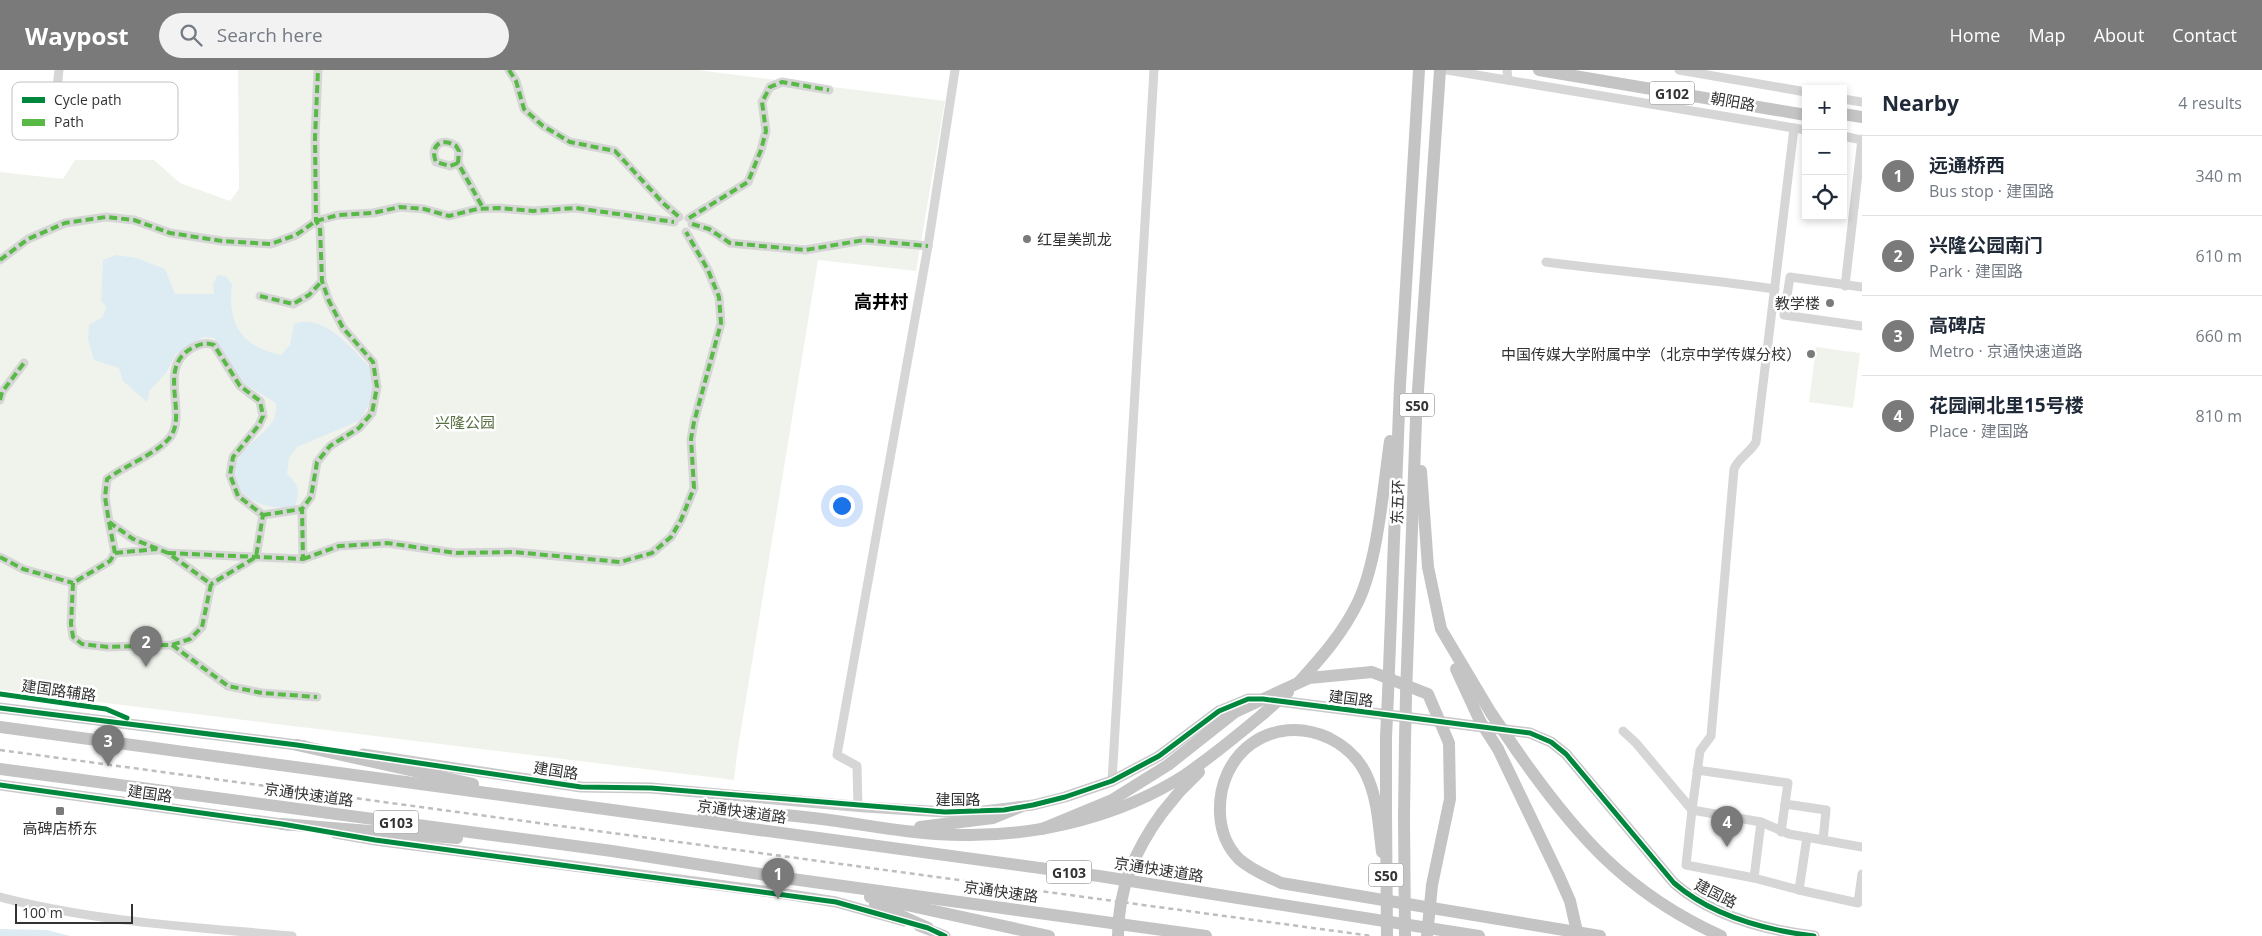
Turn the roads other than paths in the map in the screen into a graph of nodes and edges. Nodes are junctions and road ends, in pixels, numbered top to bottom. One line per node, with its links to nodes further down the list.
1 (318, 70): 30 (street)
2 (508, 70): 29 (street)
3 (955, 70): 33 (street)
4 (1154, 70): 66 (street)
5 (1419, 70): 43 (highway, 东五环 / S50)
6 (1440, 70): 45 (highway, 东五环 / S50)
7 (1447, 70): 12 (street, 朝阳路)
8 (1507, 70): 12 (street)
9 (1539, 70): 18 (highway, 朝阳路 / G102)
10 (1587, 70): 17 (highway, 朝阳路 / G102)
11 (1679, 70): 14 (street, 朝阳路)
12 (1508, 80): 23 (street, 朝阳路)
13 (829, 90): 31 (street)
14 (1802, 91)
15 (1847, 99): 16 (street)
16 (1862, 102)
17 (1802, 106)
18 (1802, 115)
19 (1847, 115): 20 (highway)
20 (1862, 117)
21 (1847, 123): 22 (highway)
22 (1862, 125)
23 (1794, 128): 24 (street, 朝阳路); 39 (street)
24 (1802, 129)
25 (1847, 137): 26 (street)
26 (1862, 140): 37 (street)
27 (458, 163): 28 (street)
28 (483, 208): 29 (street); 30 (street)
29 (677, 219): 31 (street); 32 (street)
30 (316, 221): 34 (street); 36 (street)
31 (691, 221): 32 (street); 33 (street)
32 (686, 232): 53 (street)
33 (928, 246): 70 (street)
34 (0, 260)
35 (1546, 262): 39 (street)
36 (322, 281): 40 (street); 46 (street)
37 (1845, 286): 38 (street); 41 (street)
38 (1862, 288)
39 (1775, 289): 65 (street)
40 (260, 296)
41 (1862, 326)
42 (24, 363): 44 (street)
43 (1400, 385): 62 (highway, bridge); 73 (highway, 东五环 / S50, bridge)
44 (0, 400)
45 (1416, 418): 56 (highway); 97 (highway, 东五环 / S50, bridge)
46 (302, 509): 47 (street); 53 (street)
47 (264, 516): 48 (street); 51 (street)
48 (108, 522): 49 (street); 50 (street)
49 (164, 551): 50 (street); 51 (street); 55 (street)
50 (114, 553): 54 (street)
51 (256, 556): 53 (street); 55 (street)
52 (0, 557): 54 (street)
53 (303, 559)
54 (73, 583): 57 (street)
55 (211, 584): 57 (street)
56 (1441, 629): 100 (highway, bridge); 102 (highway, bridge)
57 (172, 645): 58 (street)
58 (317, 697)
59 (0, 708): 63 (main road, 建国路)
60 (0, 727): 68 (highway, 京通快速道路 / G103)
61 (1623, 731): 72 (street)
62 (1230, 742): 78 (highway); 94 (highway, bridge)
63 (297, 745): 68 (highway); 70 (main road, 建国路)
64 (0, 769): 83 (highway, 京通快速道路 / G103)
65 (1697, 770): 69 (street); 72 (street)
66 (1112, 781): 71 (main road, 建国路); 103 (main road, 建国路)
67 (0, 785): 76 (main road, 建国路)
68 (563, 804): 74 (highway, 京通快速道路 / G103)
69 (1785, 804): 79 (street); 81 (street)
70 (858, 806): 71 (main road, 建国路)
71 (1020, 807): 77 (highway)
72 (1692, 810): 75 (street); 85 (street)
73 (1381, 814): 96 (highway, 东五环 / S50, bridge); 101 (highway)
74 (657, 816): 77 (highway); 99 (highway, 京通快速道路 / G103)
75 (1761, 822): 79 (street); 85 (street)
76 (282, 824): 83 (highway); 90 (main road, 建国路)
77 (889, 828): 78 (highway)
78 (1042, 829): 98 (highway, bridge)
79 (1782, 832): 80 (street)
80 (1806, 837): 81 (street); 87 (street)
81 (1823, 840): 82 (street)
82 (1862, 848)
83 (612, 851): 86 (highway, 京通快速道路 / G103)
84 (1862, 874): 87 (street)
85 (1754, 878): 87 (street)
86 (792, 879): 88 (highway); 95 (highway, 京通快速路 / G103)
87 (1799, 890)
88 (852, 894): 90 (highway); 93 (highway)
89 (0, 897): 91 (street)
90 (928, 928): 92 (main road, 建国路)
91 (292, 936)
92 (945, 936)
93 (1049, 936)
94 (1118, 936)
95 (1206, 936)
96 (1387, 936)
97 (1405, 936)
98 (1428, 936)
99 (1479, 936)
100 (1578, 936)
101 (1600, 936)
102 (1721, 936)
103 (1814, 936)

